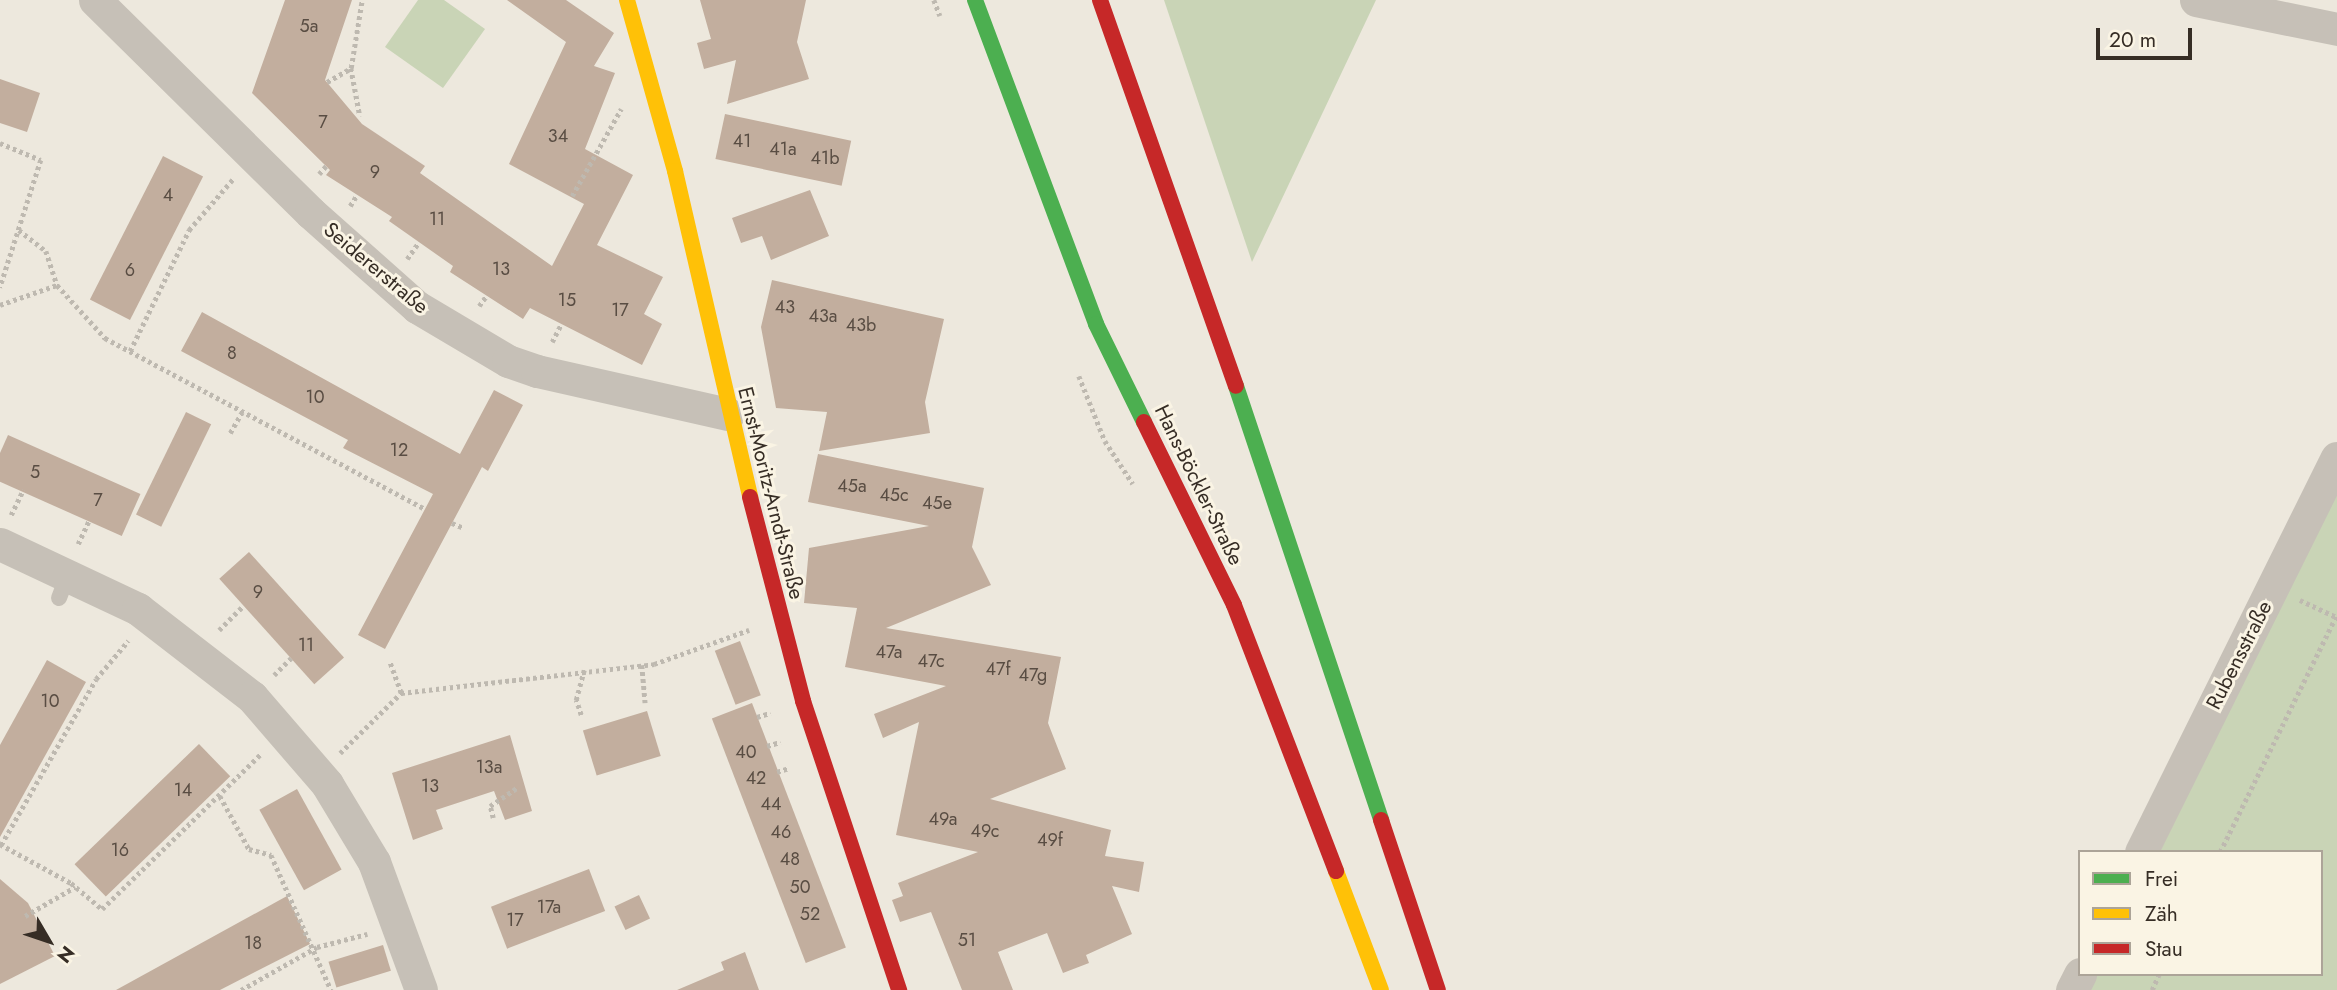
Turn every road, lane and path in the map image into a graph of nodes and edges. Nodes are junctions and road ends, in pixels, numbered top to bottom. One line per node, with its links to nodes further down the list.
1 (95, 0): 13 (street, Seidererstraße)
2 (362, 0): 8 (path)
3 (627, 0): 21 (main road, Ernst-Moritz-Arndt-Straße)
4 (975, 0): 53 (main road, Hans-Böckler-Straße)
5 (1100, 0): 54 (main road)
6 (2218, 2): 7 (street)
7 (2337, 29)
8 (351, 68): 9 (path); 11 (path)
9 (327, 82)
10 (625, 105): 14 (path)
11 (360, 116)
12 (0, 143): 15 (path)
13 (256, 157): 19 (path); 21 (street, Seidererstraße)
14 (572, 196)
15 (19, 230): 16 (path); 17 (path)
16 (57, 285): 18 (path); 19 (path)
17 (0, 288)
18 (0, 304)
19 (130, 351): 20 (path)
20 (242, 412): 22 (path); 24 (path)
21 (728, 414): 30 (main road, Ernst-Moritz-Arndt-Straße)
22 (230, 433)
23 (2337, 458): 43 (street, Rubensstraße)
24 (425, 509)
25 (452, 523): 26 (path)
26 (464, 528)
27 (0, 544): 29 (street)
28 (2337, 614): 44 (path)
29 (149, 617): 37 (street); 42 (path)
30 (781, 618): 32 (path); 52 (main road, Ernst-Moritz-Arndt-Straße)
31 (390, 663): 34 (path)
32 (642, 665): 33 (path); 35 (path)
33 (584, 670): 34 (path); 36 (path)
34 (401, 693): 38 (path)
35 (645, 704)
36 (581, 715)
37 (283, 733): 40 (path); 47 (street)
38 (346, 764)
39 (518, 787): 41 (path)
40 (220, 796): 45 (path); 48 (path)
41 (493, 818)
42 (1, 844): 45 (path)
43 (2142, 850)
44 (2221, 850)
45 (75, 887): 46 (path)
46 (25, 916)
47 (401, 925): 48 (path); 51 (street)
48 (317, 947): 49 (path); 50 (path)
49 (241, 990)
50 (331, 990)
51 (421, 990)
52 (900, 990)
53 (1381, 990)
54 (1438, 990)

